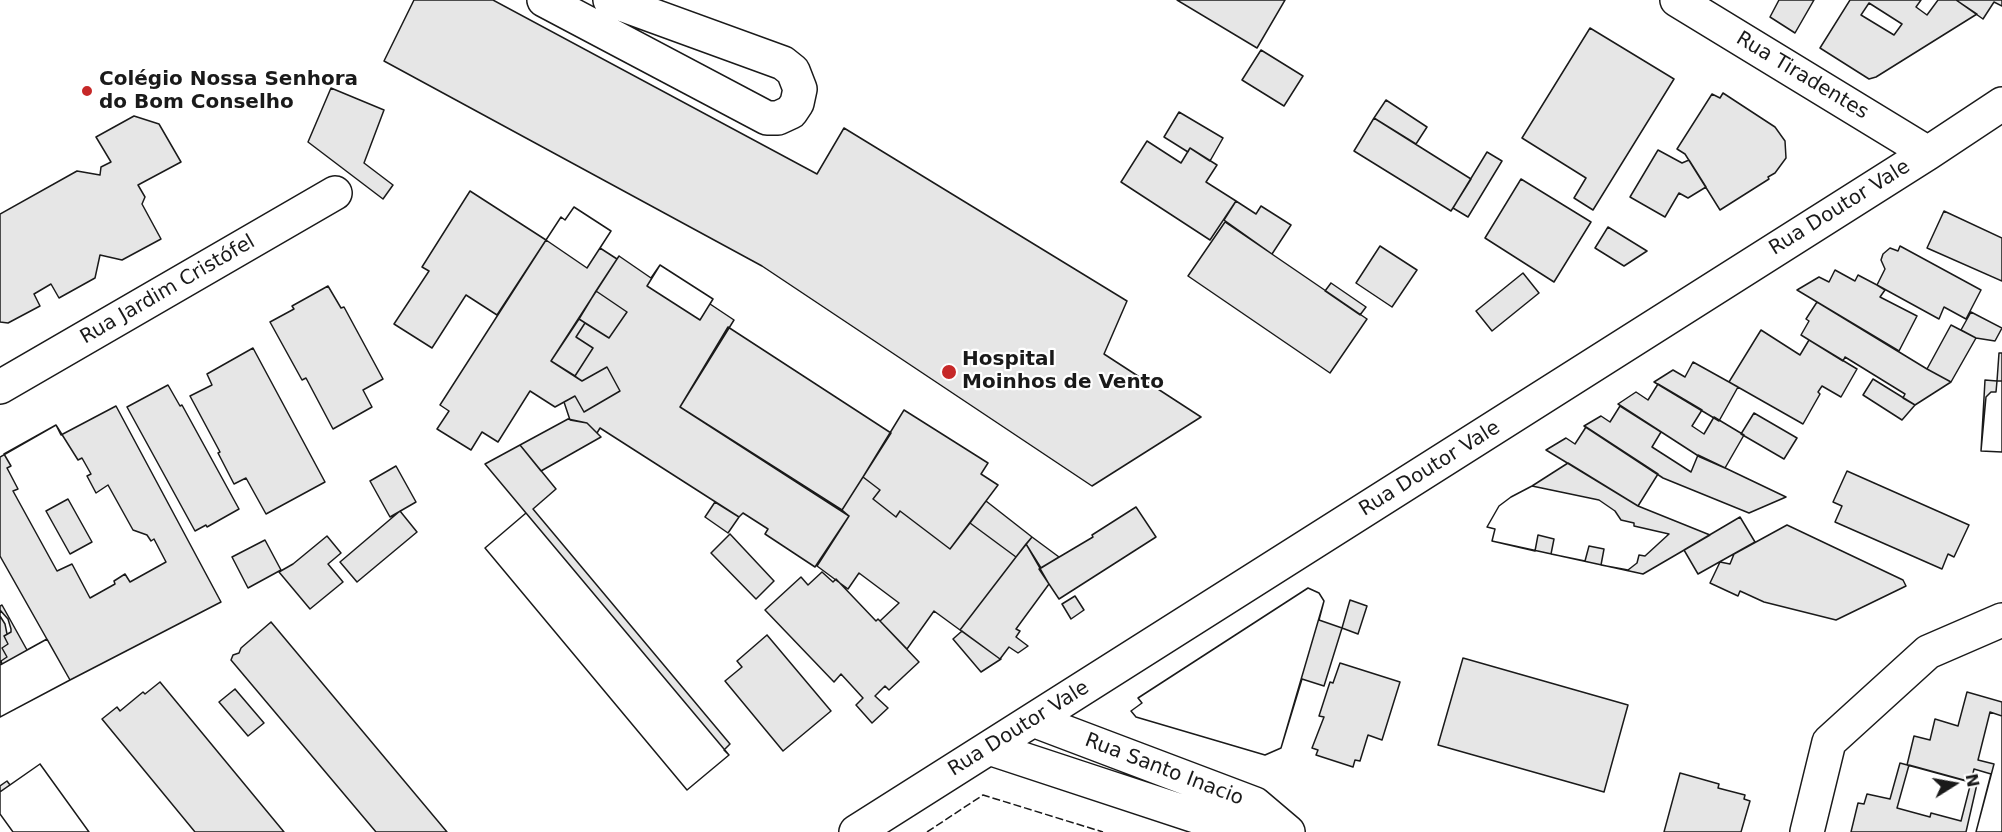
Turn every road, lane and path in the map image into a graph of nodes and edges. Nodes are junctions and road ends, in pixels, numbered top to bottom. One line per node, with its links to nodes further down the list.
1 (544, 0): 2 (street)
2 (610, 0)
3 (1677, 0): 5 (street, Rua Tiradentes)
4 (2002, 104): 5 (street, Rua Doutor Vale)
5 (1928, 153): 9 (street, Rua Doutor Vale)
6 (335, 193): 7 (street, Rua Jardim Cristófel)
7 (0, 387)
8 (2002, 620): 13 (street)
9 (1033, 720): 10 (street, Rua Doutor Vale); 12 (street, Rua Santo Inacio)
10 (989, 748): 11 (street, Rua Doutor Vale); 12 (street, Rua Santo Inacio)
11 (856, 832)
12 (1288, 832)
13 (1807, 832)

